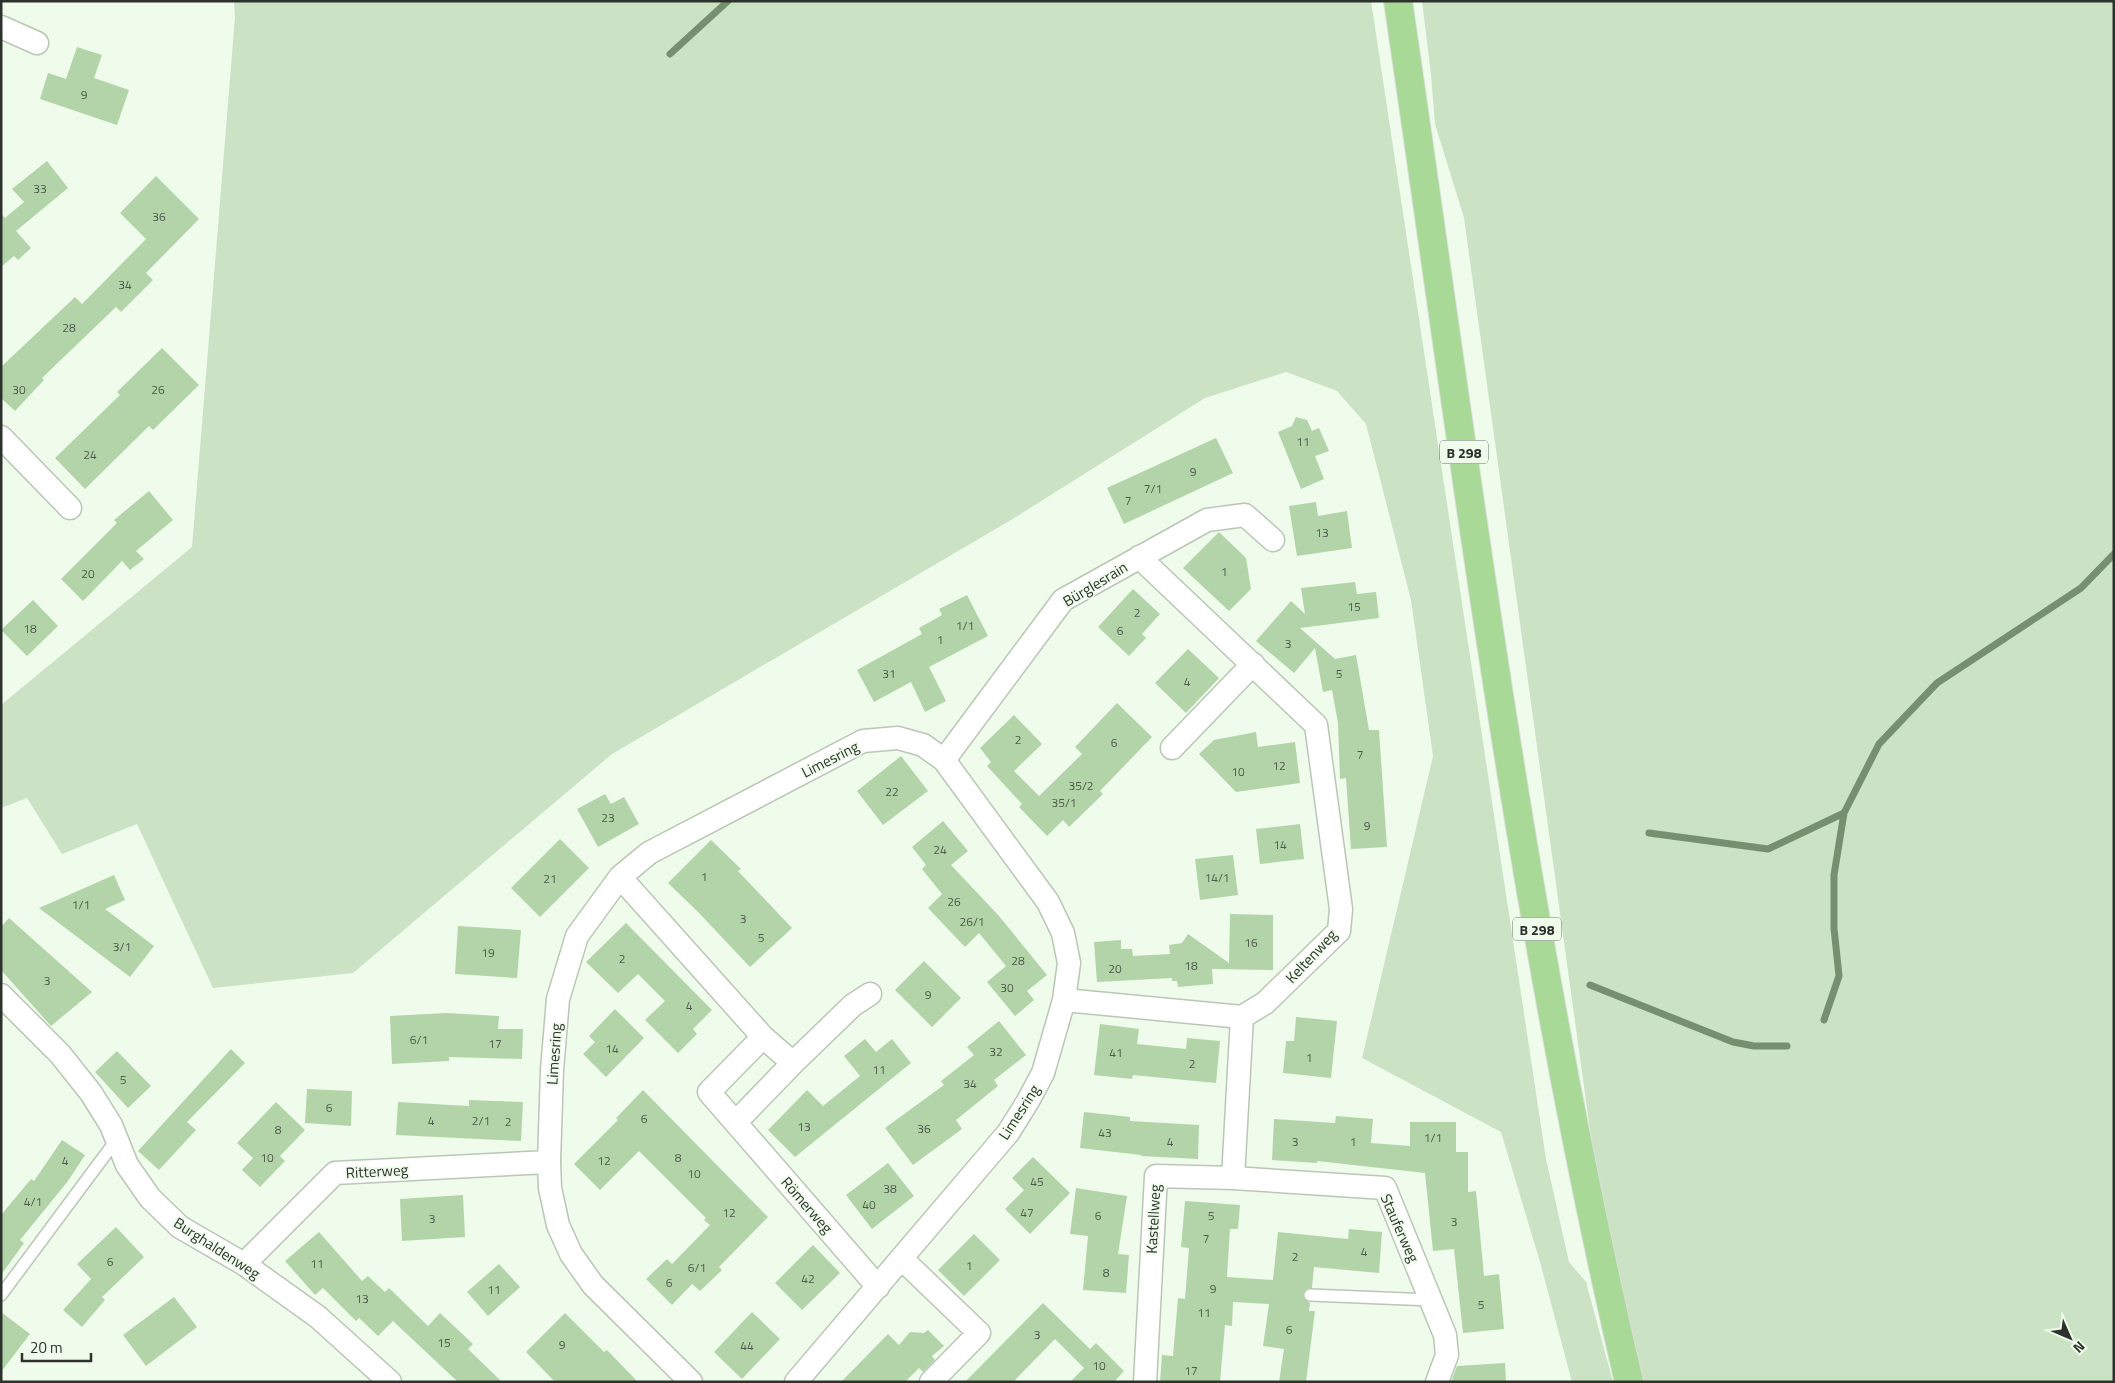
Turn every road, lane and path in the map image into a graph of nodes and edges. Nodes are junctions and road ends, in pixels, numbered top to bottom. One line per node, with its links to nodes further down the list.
1 (1398, 1): 34 (main road, B 298)
2 (1, 27): 3 (street)
3 (37, 43)
4 (1, 437): 5 (street)
5 (70, 508)
6 (1274, 540): 7 (street, Bürglesrain)
7 (1139, 558): 8 (street, Keltenweg); 10 (street, Bürglesrain)
8 (1253, 664): 9 (street); 15 (street, Keltenweg)
9 (1172, 748)
10 (944, 760): 11 (street, Limesring); 14 (street, Limesring)
11 (620, 877): 16 (street); 20 (street, Limesring)
12 (870, 994): 17 (street)
13 (1, 995): 19 (street, Burghaldenweg)
14 (1064, 1000): 15 (street); 22 (street, Limesring)
15 (1242, 1017): 21 (street)
16 (763, 1038): 17 (street); 18 (street, Römerweg)
17 (793, 1063): 18 (street)
18 (736, 1122): 24 (street, Römerweg)
19 (117, 1138): 23 (street, Burghaldenweg); 25 (lane)
20 (549, 1162): 23 (street, Ritterweg); 29 (street, Limesring)
21 (1233, 1178): 27 (street, Stauferweg); 32 (street, Kastellweg)
22 (902, 1259): 24 (street, Limesring); 31 (street)
23 (244, 1264): 28 (street, Burghaldenweg)
24 (878, 1287): 30 (street, Limesring)
25 (1, 1295)
26 (1310, 1295): 27 (lane)
27 (1431, 1300): 33 (street, Stauferweg)
28 (390, 1382)
29 (692, 1382)
30 (796, 1382)
31 (931, 1382)
32 (1145, 1382)
33 (1437, 1382)
34 (1628, 1382)

